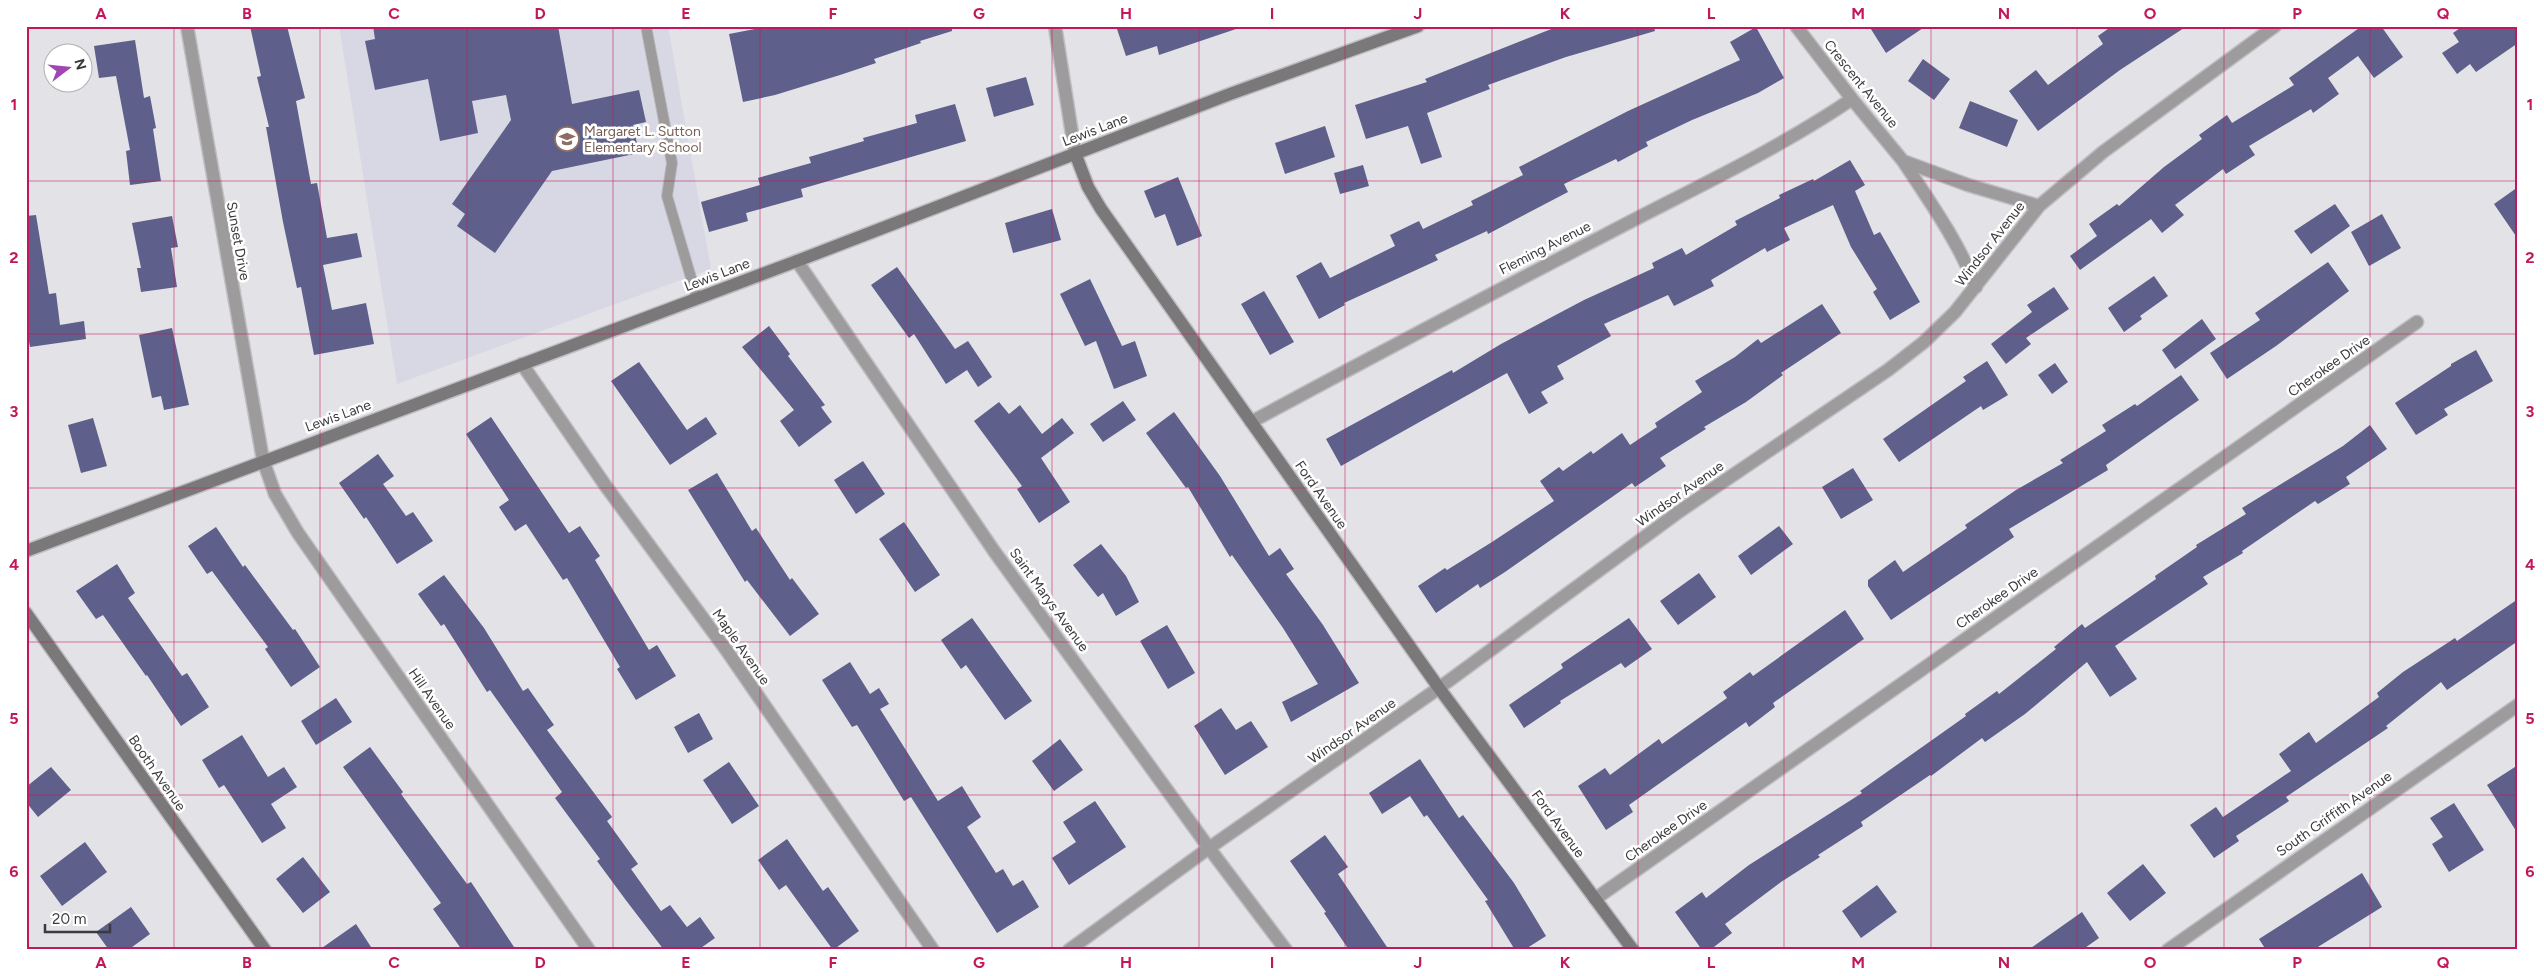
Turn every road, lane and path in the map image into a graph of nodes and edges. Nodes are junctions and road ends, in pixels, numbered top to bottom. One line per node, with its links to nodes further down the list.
1 (187, 26): 17 (street, Sunset Drive)
2 (646, 26): 13 (lane)
3 (1055, 26): 8 (street, Ford Avenue)
4 (1418, 26): 8 (street, Lewis Lane)
5 (1796, 26): 7 (street, Crescent Avenue)
6 (2275, 26): 10 (street, Windsor Avenue)
7 (1852, 99): 9 (street, Crescent Avenue); 16 (street, Fleming Avenue)
8 (1075, 153): 11 (street, Lewis Lane); 16 (street, Ford Avenue)
9 (1903, 161): 10 (street); 12 (street, Crescent Avenue)
10 (2038, 206): 12 (street, Windsor Avenue)
11 (797, 261): 13 (street, Lewis Lane); 22 (street, Saint Marys Avenue)
12 (1976, 287): 20 (street, Windsor Avenue)
13 (697, 298): 15 (street, Lewis Lane)
14 (2417, 322): 23 (street, Cherokee Drive)
15 (522, 364): 17 (street, Lewis Lane); 26 (street, Maple Avenue)
16 (1251, 422): 20 (street, Ford Avenue)
17 (263, 460): 18 (street, Lewis Lane); 25 (street, Hill Avenue)
18 (26, 551)
19 (26, 613): 24 (street, Booth Avenue)
20 (1439, 688): 22 (street, Windsor Avenue); 23 (street, Ford Avenue)
21 (2518, 705): 30 (street, South Griffith Avenue)
22 (1209, 848): 27 (street, Windsor Avenue); 28 (street, Saint Marys Avenue)
23 (1595, 899): 29 (street, Ford Avenue)
24 (265, 950)
25 (589, 950)
26 (933, 950)
27 (1069, 950)
28 (1286, 950)
29 (1633, 950)
30 (2168, 950)

